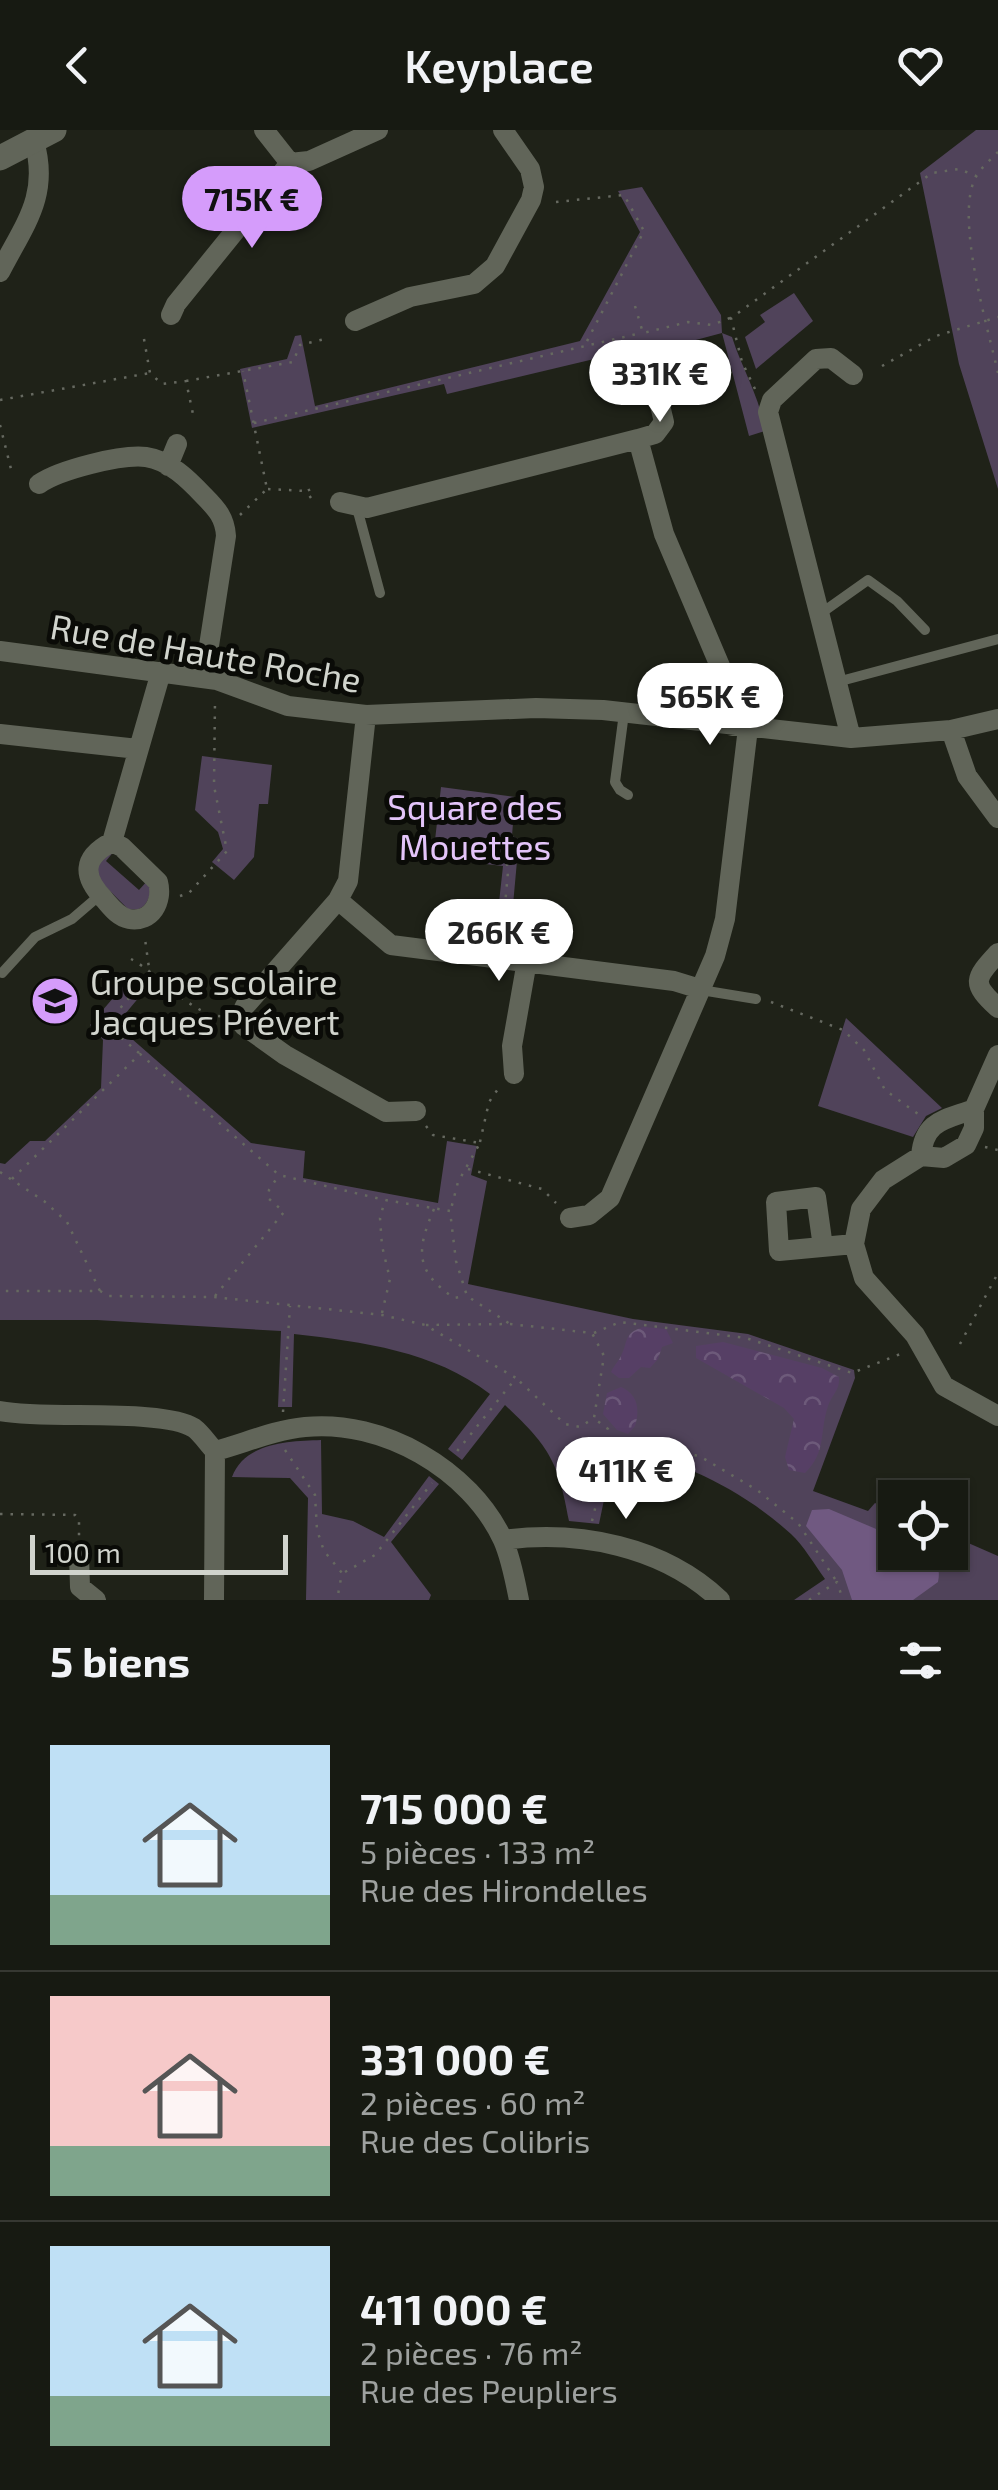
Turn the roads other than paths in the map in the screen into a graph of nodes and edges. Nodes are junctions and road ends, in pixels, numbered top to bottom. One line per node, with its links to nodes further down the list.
1 (264, 130): 6 (street)
2 (378, 130): 6 (street)
3 (503, 130): 9 (street)
4 (44, 136): 5 (street); 7 (street)
5 (0, 158)
6 (290, 163): 8 (street)
7 (0, 272)
8 (171, 315)
9 (356, 321)
10 (644, 342): 12 (street)
11 (853, 375): 18 (street)
12 (638, 439): 16 (street); 28 (street)
13 (177, 444): 14 (street)
14 (168, 466): 15 (street); 24 (street)
15 (39, 484)
16 (349, 505): 17 (lane)
17 (380, 593)
18 (819, 614): 19 (lane); 23 (street)
19 (924, 630)
20 (998, 639): 23 (lane)
21 (0, 651): 22 (street, Rue de Haute Roche)
22 (162, 672): 24 (street, Rue de Haute Roche); 32 (street)
23 (836, 682): 31 (street)
24 (210, 685): 26 (street, Rue de Haute Roche)
25 (624, 712): 26 (street, Rue de Haute Roche); 28 (street, Rue de Haute Roche); 33 (lane)
26 (366, 715): 37 (street)
27 (998, 719): 29 (street, Rue de Haute Roche)
28 (740, 727): 31 (street, Rue de Haute Roche); 41 (street)
29 (951, 730): 31 (street, Rue de Haute Roche); 34 (street)
30 (0, 734): 32 (street)
31 (852, 738)
32 (138, 748): 35 (street)
33 (628, 795)
34 (998, 818)
35 (112, 842): 36 (street); 36 (street)
36 (100, 896): 40 (lane)
37 (338, 900): 39 (street); 47 (street)
38 (998, 953): 43 (street)
39 (527, 961): 41 (street); 45 (street)
40 (2, 973)
41 (700, 990): 42 (lane); 49 (street)
42 (756, 999)
43 (998, 1008)
44 (998, 1055): 46 (street)
45 (514, 1074)
46 (974, 1109): 48 (street); 48 (street)
47 (422, 1120)
48 (920, 1156): 50 (street)
49 (570, 1218)
50 (854, 1244): 51 (street); 53 (street)
51 (822, 1247)
52 (0, 1411): 54 (street)
53 (998, 1416)
54 (215, 1451): 55 (street); 58 (street)
55 (502, 1540): 59 (street); 60 (street)
56 (79, 1555): 57 (street)
57 (96, 1600)
58 (214, 1600)
59 (518, 1600)
60 (720, 1600)

